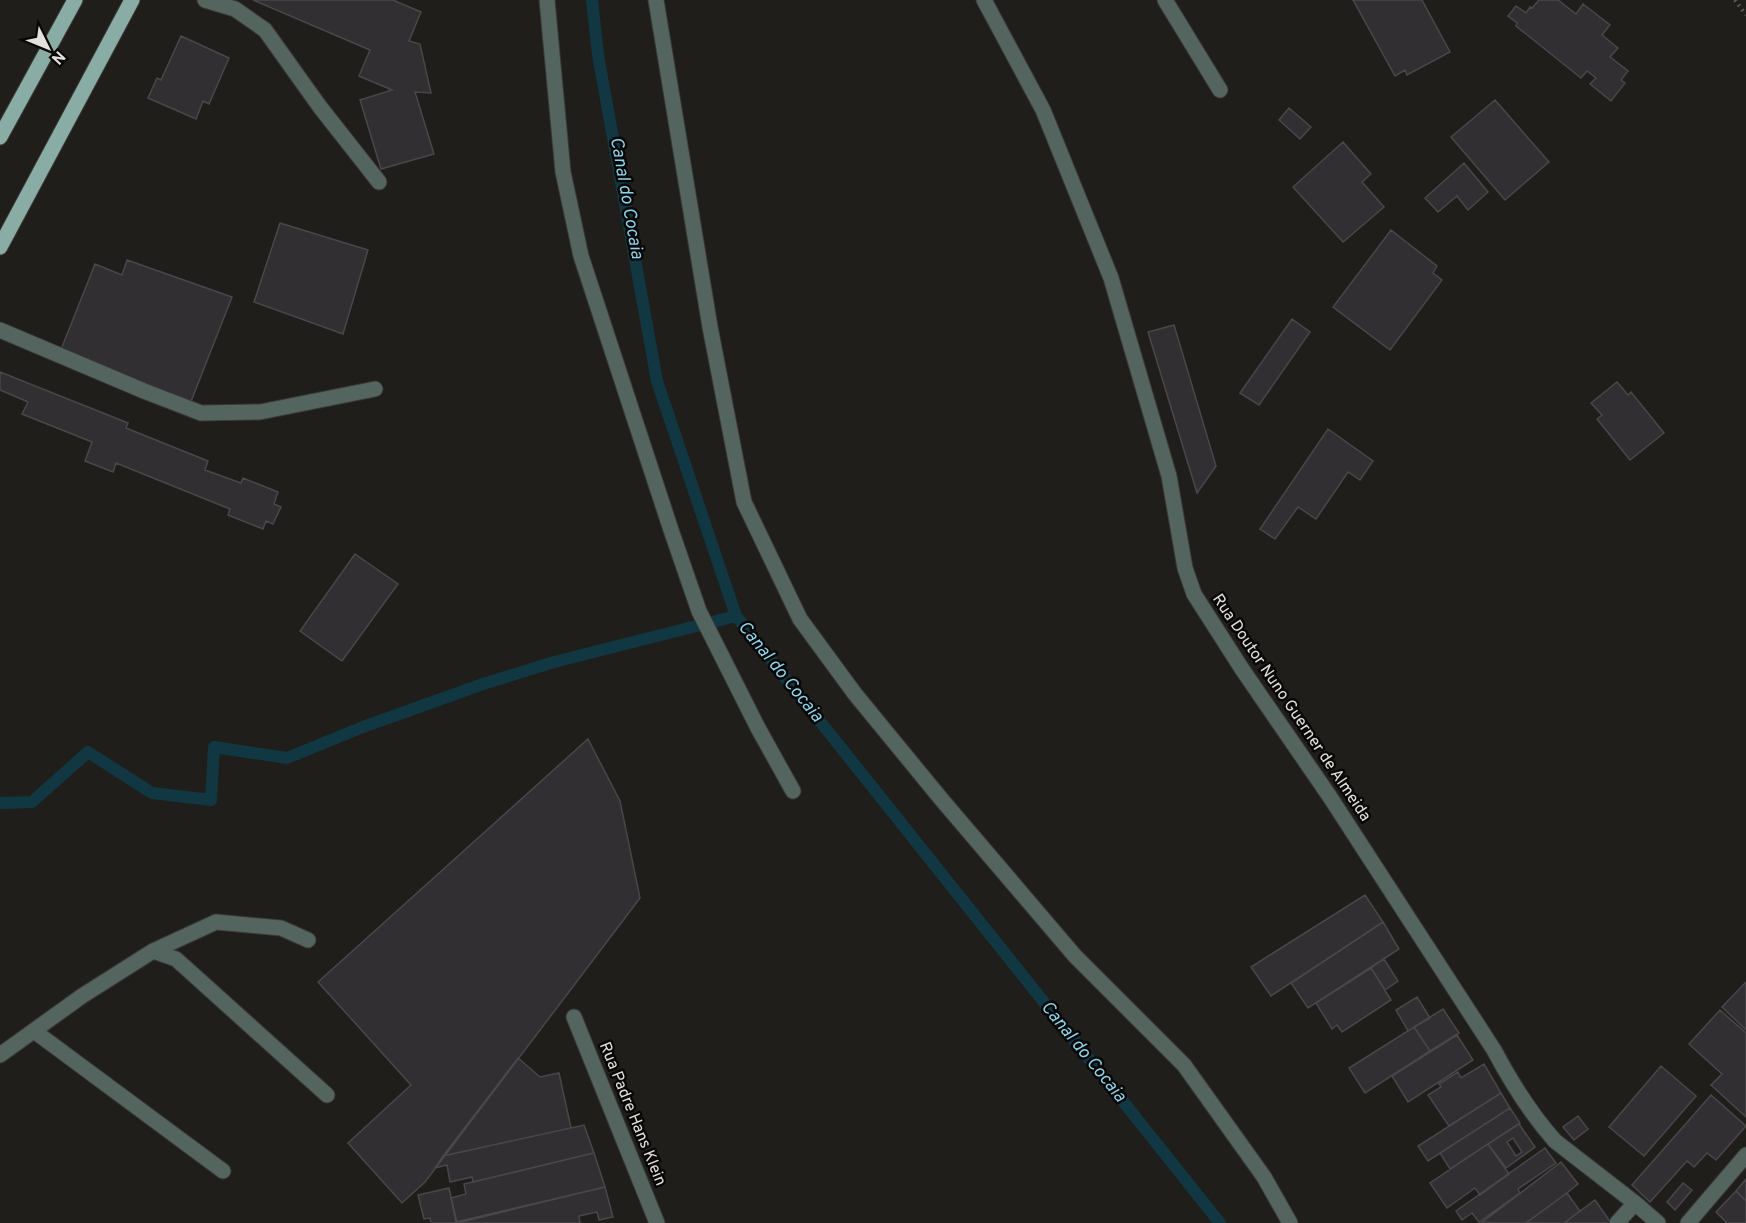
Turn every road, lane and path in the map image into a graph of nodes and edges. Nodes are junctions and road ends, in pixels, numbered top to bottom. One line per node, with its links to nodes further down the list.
1 (75, 0): 11 (main road)
2 (132, 0): 13 (main road)
3 (205, 0): 12 (street)
4 (547, 0): 16 (street)
5 (656, 0): 27 (street)
6 (984, 0): 25 (street, Rua Doutor Nuno Guerner de Almeida)
7 (1165, 0): 10 (street)
8 (1735, 0): 9 (path)
9 (1746, 15)
10 (1220, 90)
11 (0, 137)
12 (379, 182)
13 (2, 240)
14 (0, 330): 15 (street)
15 (375, 389)
16 (793, 791)
17 (308, 940): 18 (street)
18 (153, 951): 20 (street); 22 (street)
19 (574, 1017): 26 (street, Rua Padre Hans Klein)
20 (34, 1031): 21 (street); 24 (street)
21 (0, 1055)
22 (327, 1095)
23 (1746, 1155): 30 (street)
24 (223, 1171)
25 (1635, 1203): 28 (street); 29 (street, Rua Doutor Nuno Guerner de Almeida)
26 (657, 1223)
27 (1290, 1223)
28 (1617, 1223)
29 (1658, 1223)
30 (1688, 1223)

